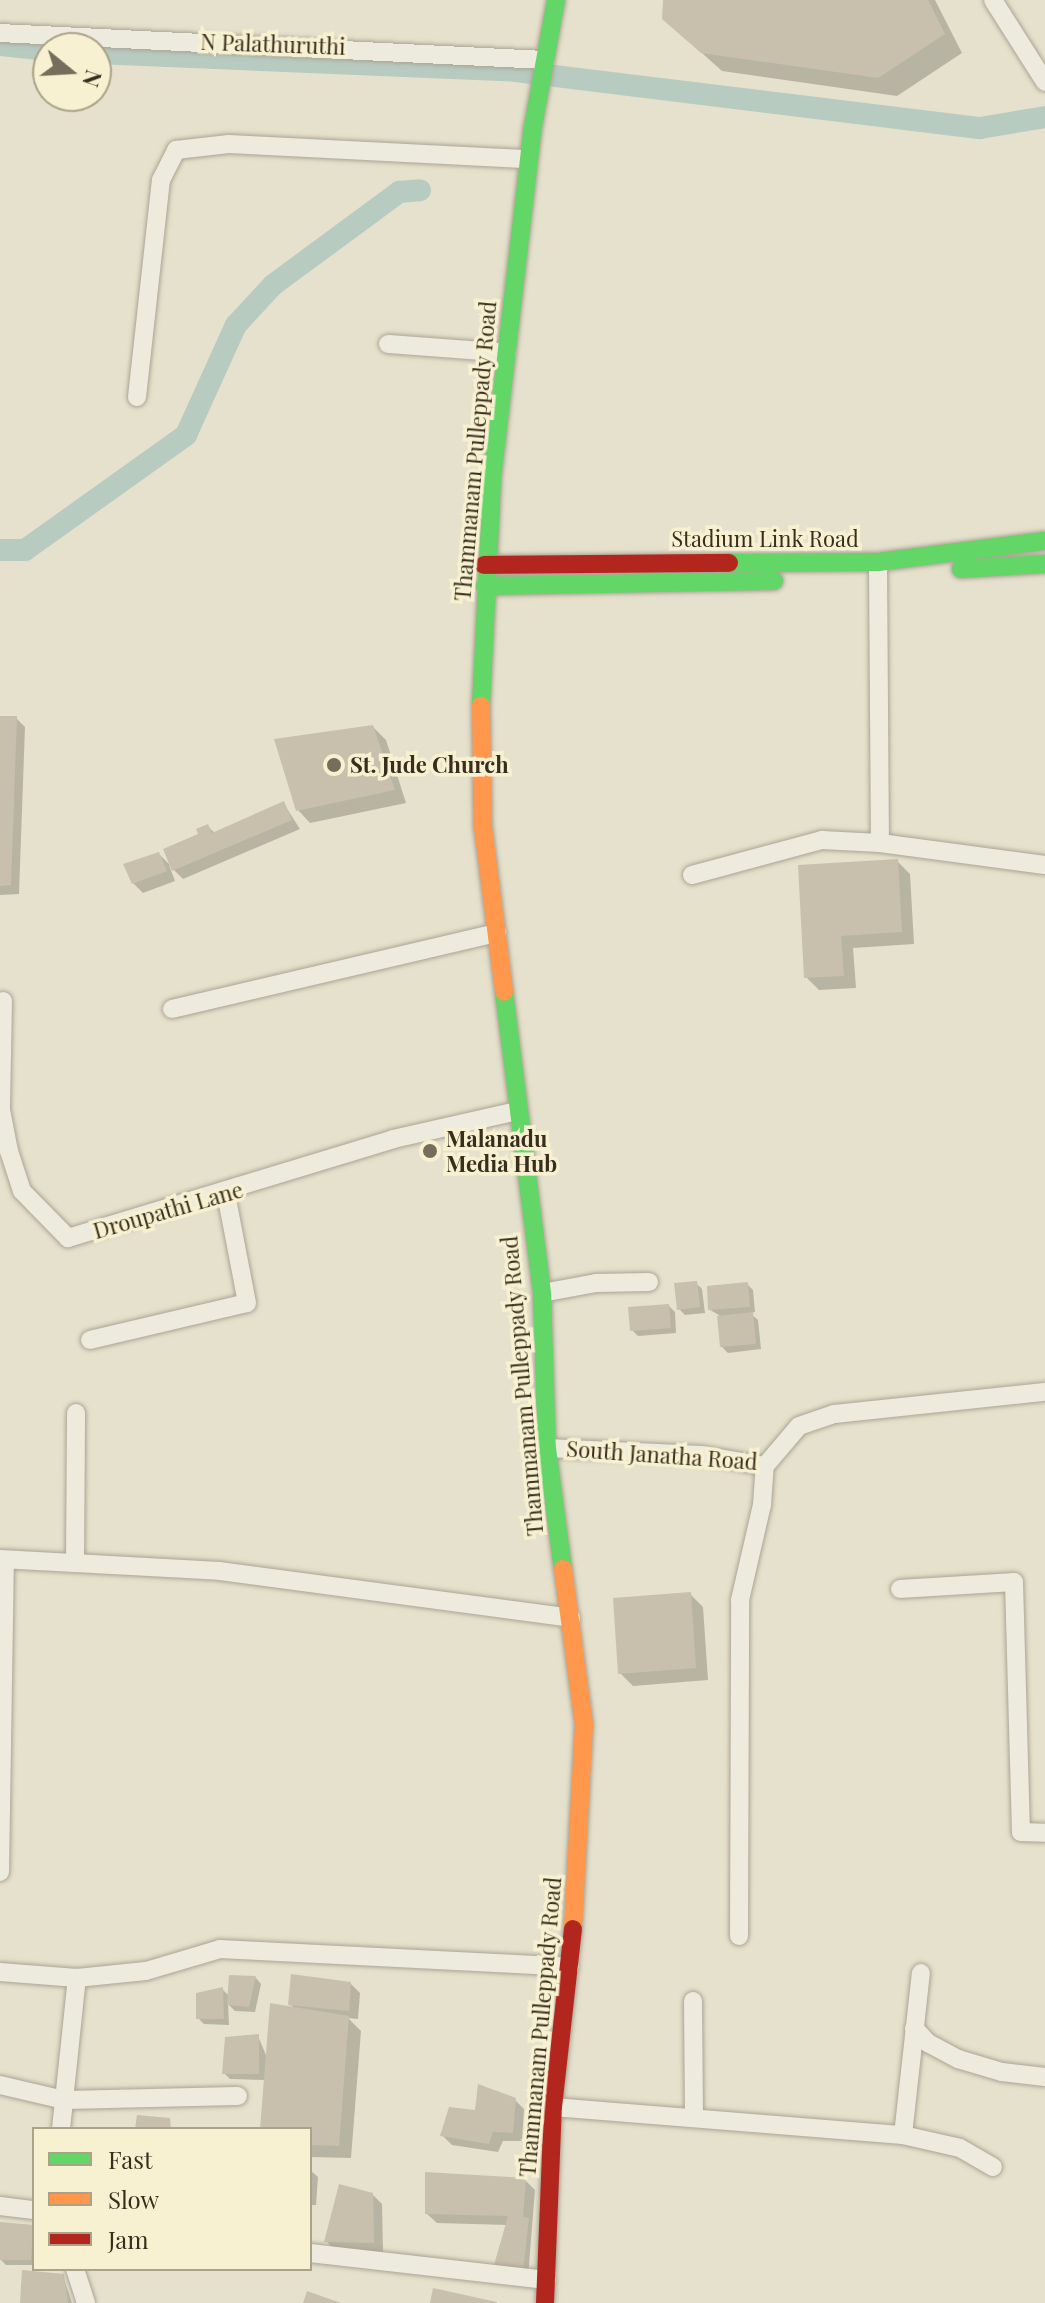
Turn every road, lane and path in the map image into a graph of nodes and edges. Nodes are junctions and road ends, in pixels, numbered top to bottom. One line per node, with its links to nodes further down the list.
1 (556, 0): 3 (main road, Thammanam Pulleppady Road)
2 (993, 0): 6 (street)
3 (551, 25): 5 (main road, Thammanam Pulleppady Road); 7 (main road, Thammanam Pulleppady Road)
4 (0, 33): 5 (street, N Palathuruthi)
5 (545, 60): 7 (main road, Thammanam Pulleppady Road)
6 (1045, 82)
7 (532, 132): 8 (main road, Thammanam Pulleppady Road)
8 (529, 159): 10 (main road, Thammanam Pulleppady Road); 11 (street)
9 (388, 344): 10 (street)
10 (507, 353): 14 (main road, Thammanam Pulleppady Road)
11 (137, 397)
12 (1045, 541): 15 (main road, Stadium Link Road)
13 (1045, 564): 15 (main road, Stadium Link Road)
14 (484, 565): 15 (main road, Stadium Link Road); 16 (main road, Thammanam Pulleppady Road)
15 (878, 568): 16 (main road, Stadium Link Road); 17 (street)
16 (485, 586): 20 (main road, Thammanam Pulleppady Road)
17 (880, 843): 18 (street); 19 (street)
18 (1045, 865)
19 (692, 875)
20 (497, 933): 22 (street); 23 (main road, Thammanam Pulleppady Road)
21 (3, 1001): 24 (street, Droupathi Lane)
22 (172, 1009)
23 (517, 1111): 24 (street, Droupathi Lane); 26 (main road, Thammanam Pulleppady Road)
24 (226, 1194): 27 (street)
25 (649, 1282): 26 (street)
26 (542, 1293): 30 (main road, Thammanam Pulleppady Road)
27 (90, 1340)
28 (1045, 1392): 31 (street, South Janatha Road)
29 (76, 1413): 33 (street)
30 (547, 1448): 31 (street, South Janatha Road); 35 (main road, Thammanam Pulleppady Road)
31 (765, 1466): 38 (street)
32 (2, 1560): 33 (street); 37 (street)
33 (75, 1563): 35 (street)
34 (900, 1589): 36 (street)
35 (571, 1618): 39 (main road, Thammanam Pulleppady Road)
36 (1045, 1833)
37 (0, 1872)
38 (739, 1936)
39 (570, 1967): 42 (street); 49 (main road, Thammanam Pulleppady Road)
40 (0, 1972): 42 (street)
41 (921, 1973): 44 (street)
42 (77, 1978): 48 (street)
43 (693, 2001): 50 (street)
44 (914, 2028): 45 (street); 52 (street)
45 (1045, 2077)
46 (0, 2085): 48 (street)
47 (238, 2096): 48 (street)
48 (64, 2100): 51 (street)
49 (553, 2107): 50 (street); 58 (main road, Thammanam Pulleppady Road)
50 (694, 2116): 52 (street)
51 (61, 2127)
52 (903, 2135): 53 (street)
53 (993, 2167)
54 (0, 2206): 55 (street)
55 (32, 2210)
56 (312, 2253): 58 (street)
57 (76, 2271): 59 (street)
58 (546, 2280): 60 (main road, Thammanam Pulleppady Road)
59 (86, 2303)
60 (545, 2303)

